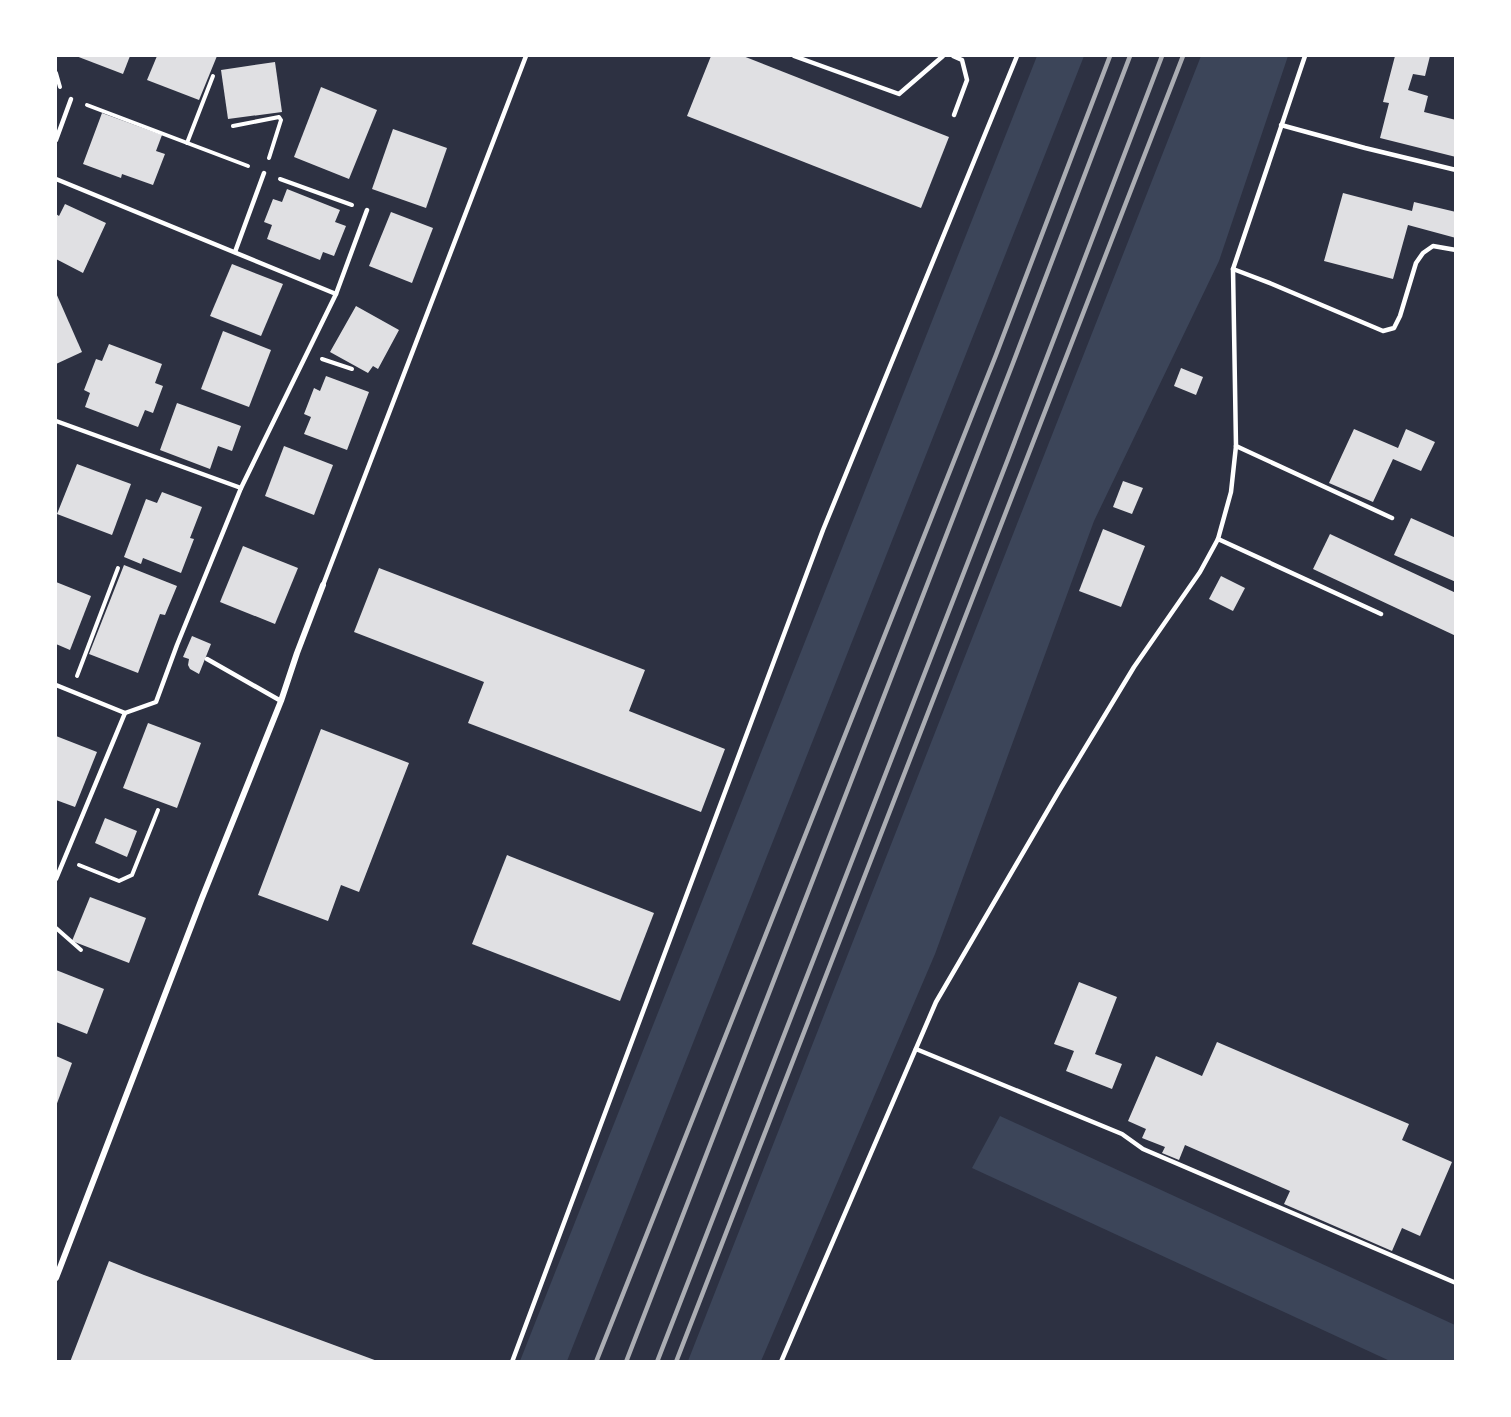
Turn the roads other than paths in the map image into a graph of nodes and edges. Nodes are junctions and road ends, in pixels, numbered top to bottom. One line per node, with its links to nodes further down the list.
1 (526, 56): 24 (lane)
2 (794, 56): 3 (lane)
3 (943, 56)
4 (953, 56): 8 (lane)
5 (1017, 56): 34 (lane)
6 (1305, 56): 9 (lane)
7 (71, 99): 10 (lane)
8 (954, 115)
9 (1281, 125): 11 (lane); 17 (lane)
10 (56, 141)
11 (1455, 170)
12 (264, 172): 16 (lane)
13 (56, 178): 16 (lane)
14 (367, 210): 18 (lane)
15 (1455, 250): 17 (lane)
16 (235, 252): 18 (lane)
17 (1233, 269): 20 (lane)
18 (336, 294): 21 (lane)
19 (56, 421): 21 (lane)
20 (1236, 446): 22 (lane); 23 (lane)
21 (241, 488): 29 (lane)
22 (1392, 518)
23 (1218, 539): 25 (lane); 31 (lane)
24 (323, 585): 28 (street)
25 (1382, 614)
26 (207, 659): 28 (lane)
27 (56, 685): 29 (lane)
28 (280, 701): 32 (street)
29 (126, 713): 30 (lane)
30 (56, 879)
31 (916, 1049): 33 (lane); 35 (lane)
32 (56, 1278)
33 (1455, 1283)
34 (512, 1362)
35 (781, 1362)

